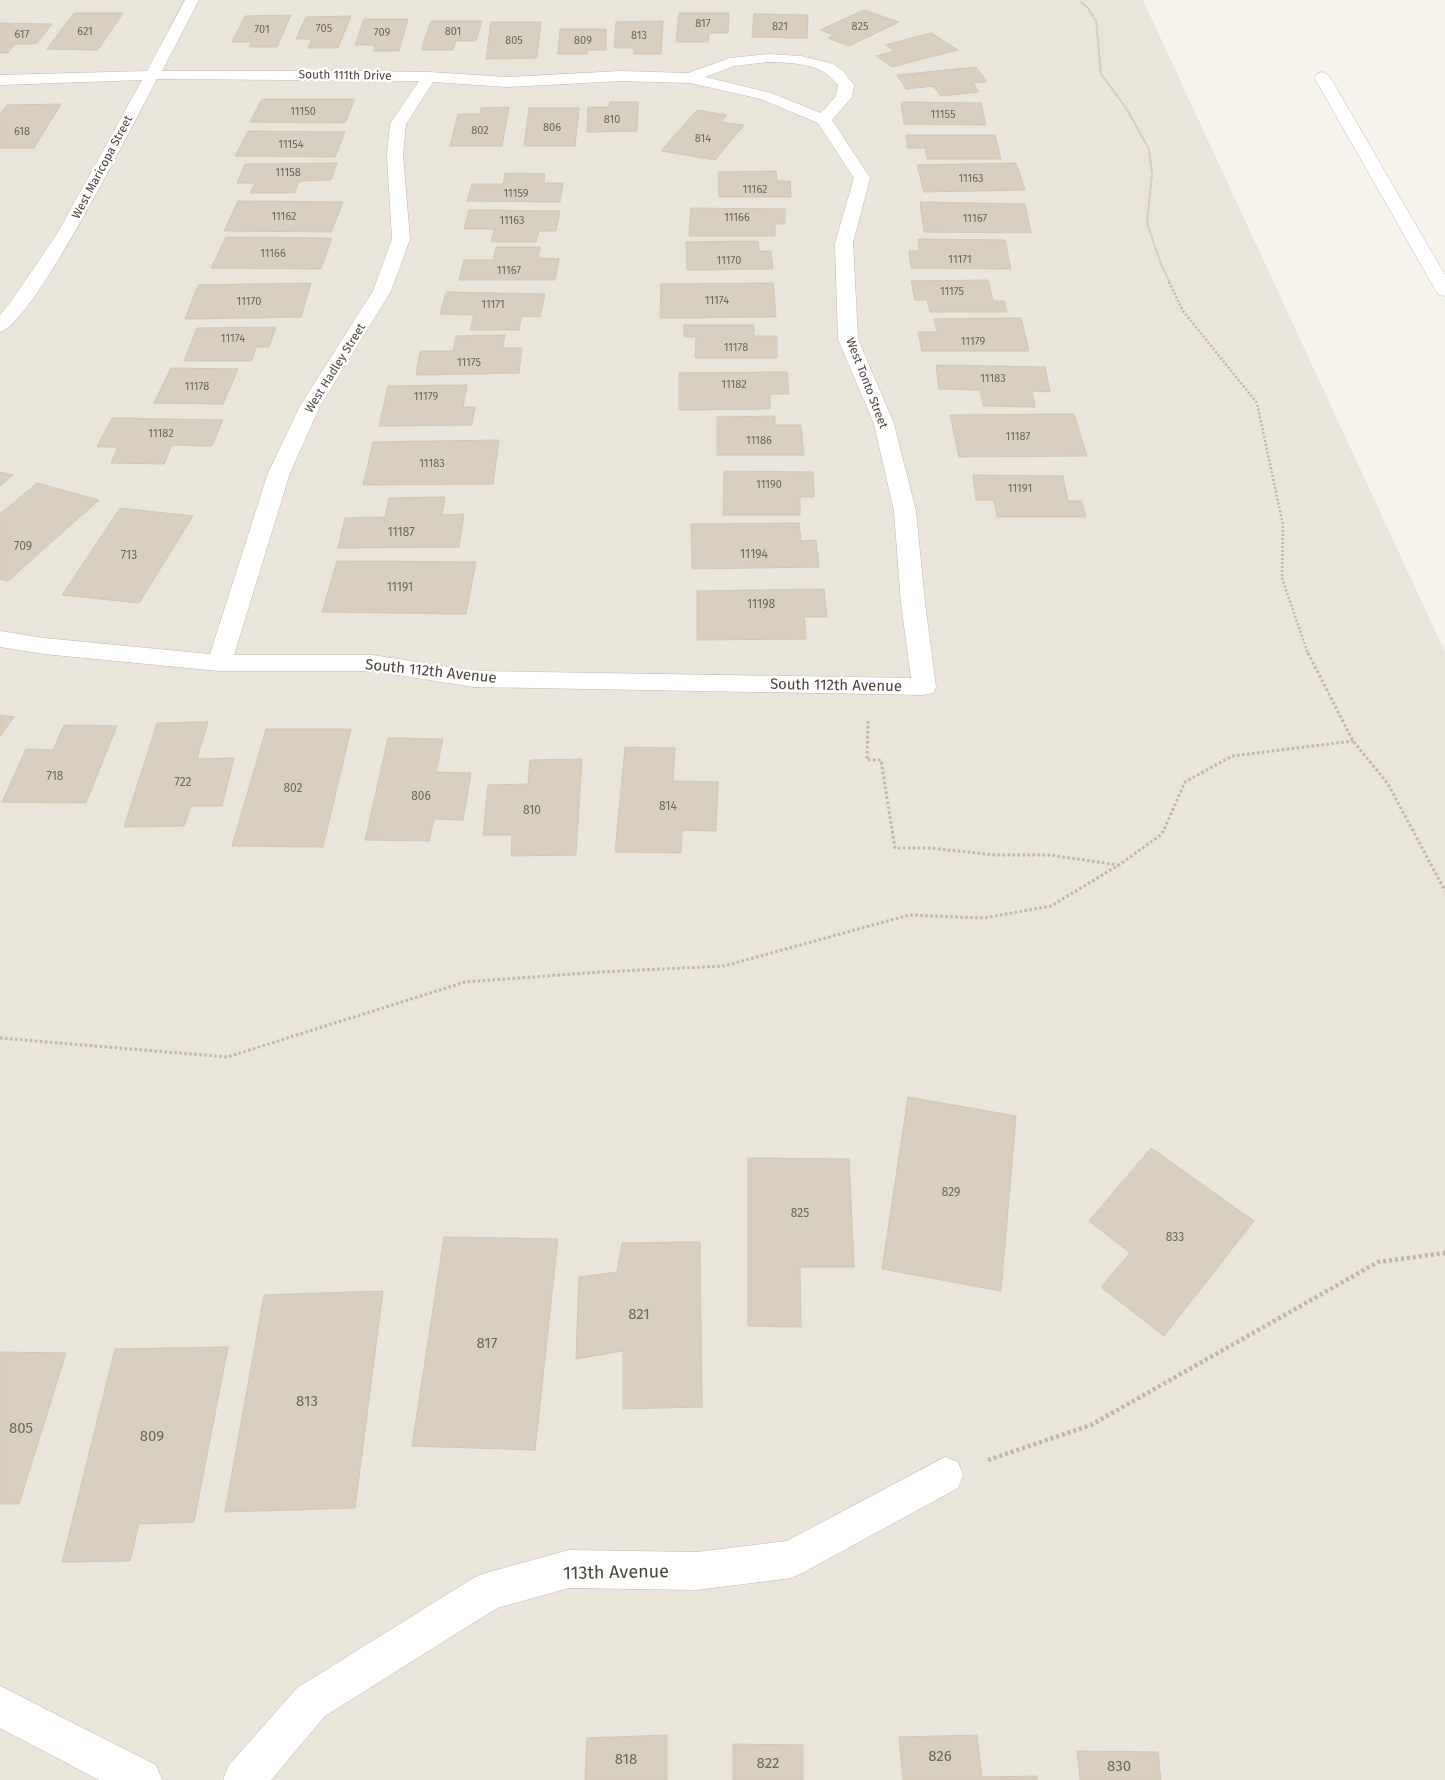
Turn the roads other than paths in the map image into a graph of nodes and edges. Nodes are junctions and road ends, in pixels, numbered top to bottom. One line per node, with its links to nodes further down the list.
1 (192, 0): 2 (street, West Maricopa Street)
2 (150, 75): 3 (street, South 111th Drive); 6 (street, South 111th Drive); 9 (street, West Maricopa Street)
3 (429, 77): 5 (street, South 111th Drive); 12 (street, West Hadley Street)
4 (1322, 77): 8 (street)
5 (690, 78): 7 (street, South 111th Drive); 7 (street, South 111th Drive)
6 (0, 80)
7 (824, 120): 13 (street, West Tonto Street)
8 (1445, 291)
9 (9, 307): 10 (street, West Maricopa Street)
10 (0, 326)
11 (0, 639): 12 (street, South 112th Avenue)
12 (219, 663): 13 (street, South 112th Avenue)
13 (924, 687)
14 (945, 1475): 17 (street, 113th Avenue)
15 (0, 1706): 16 (street)
16 (142, 1780)
17 (244, 1780)

